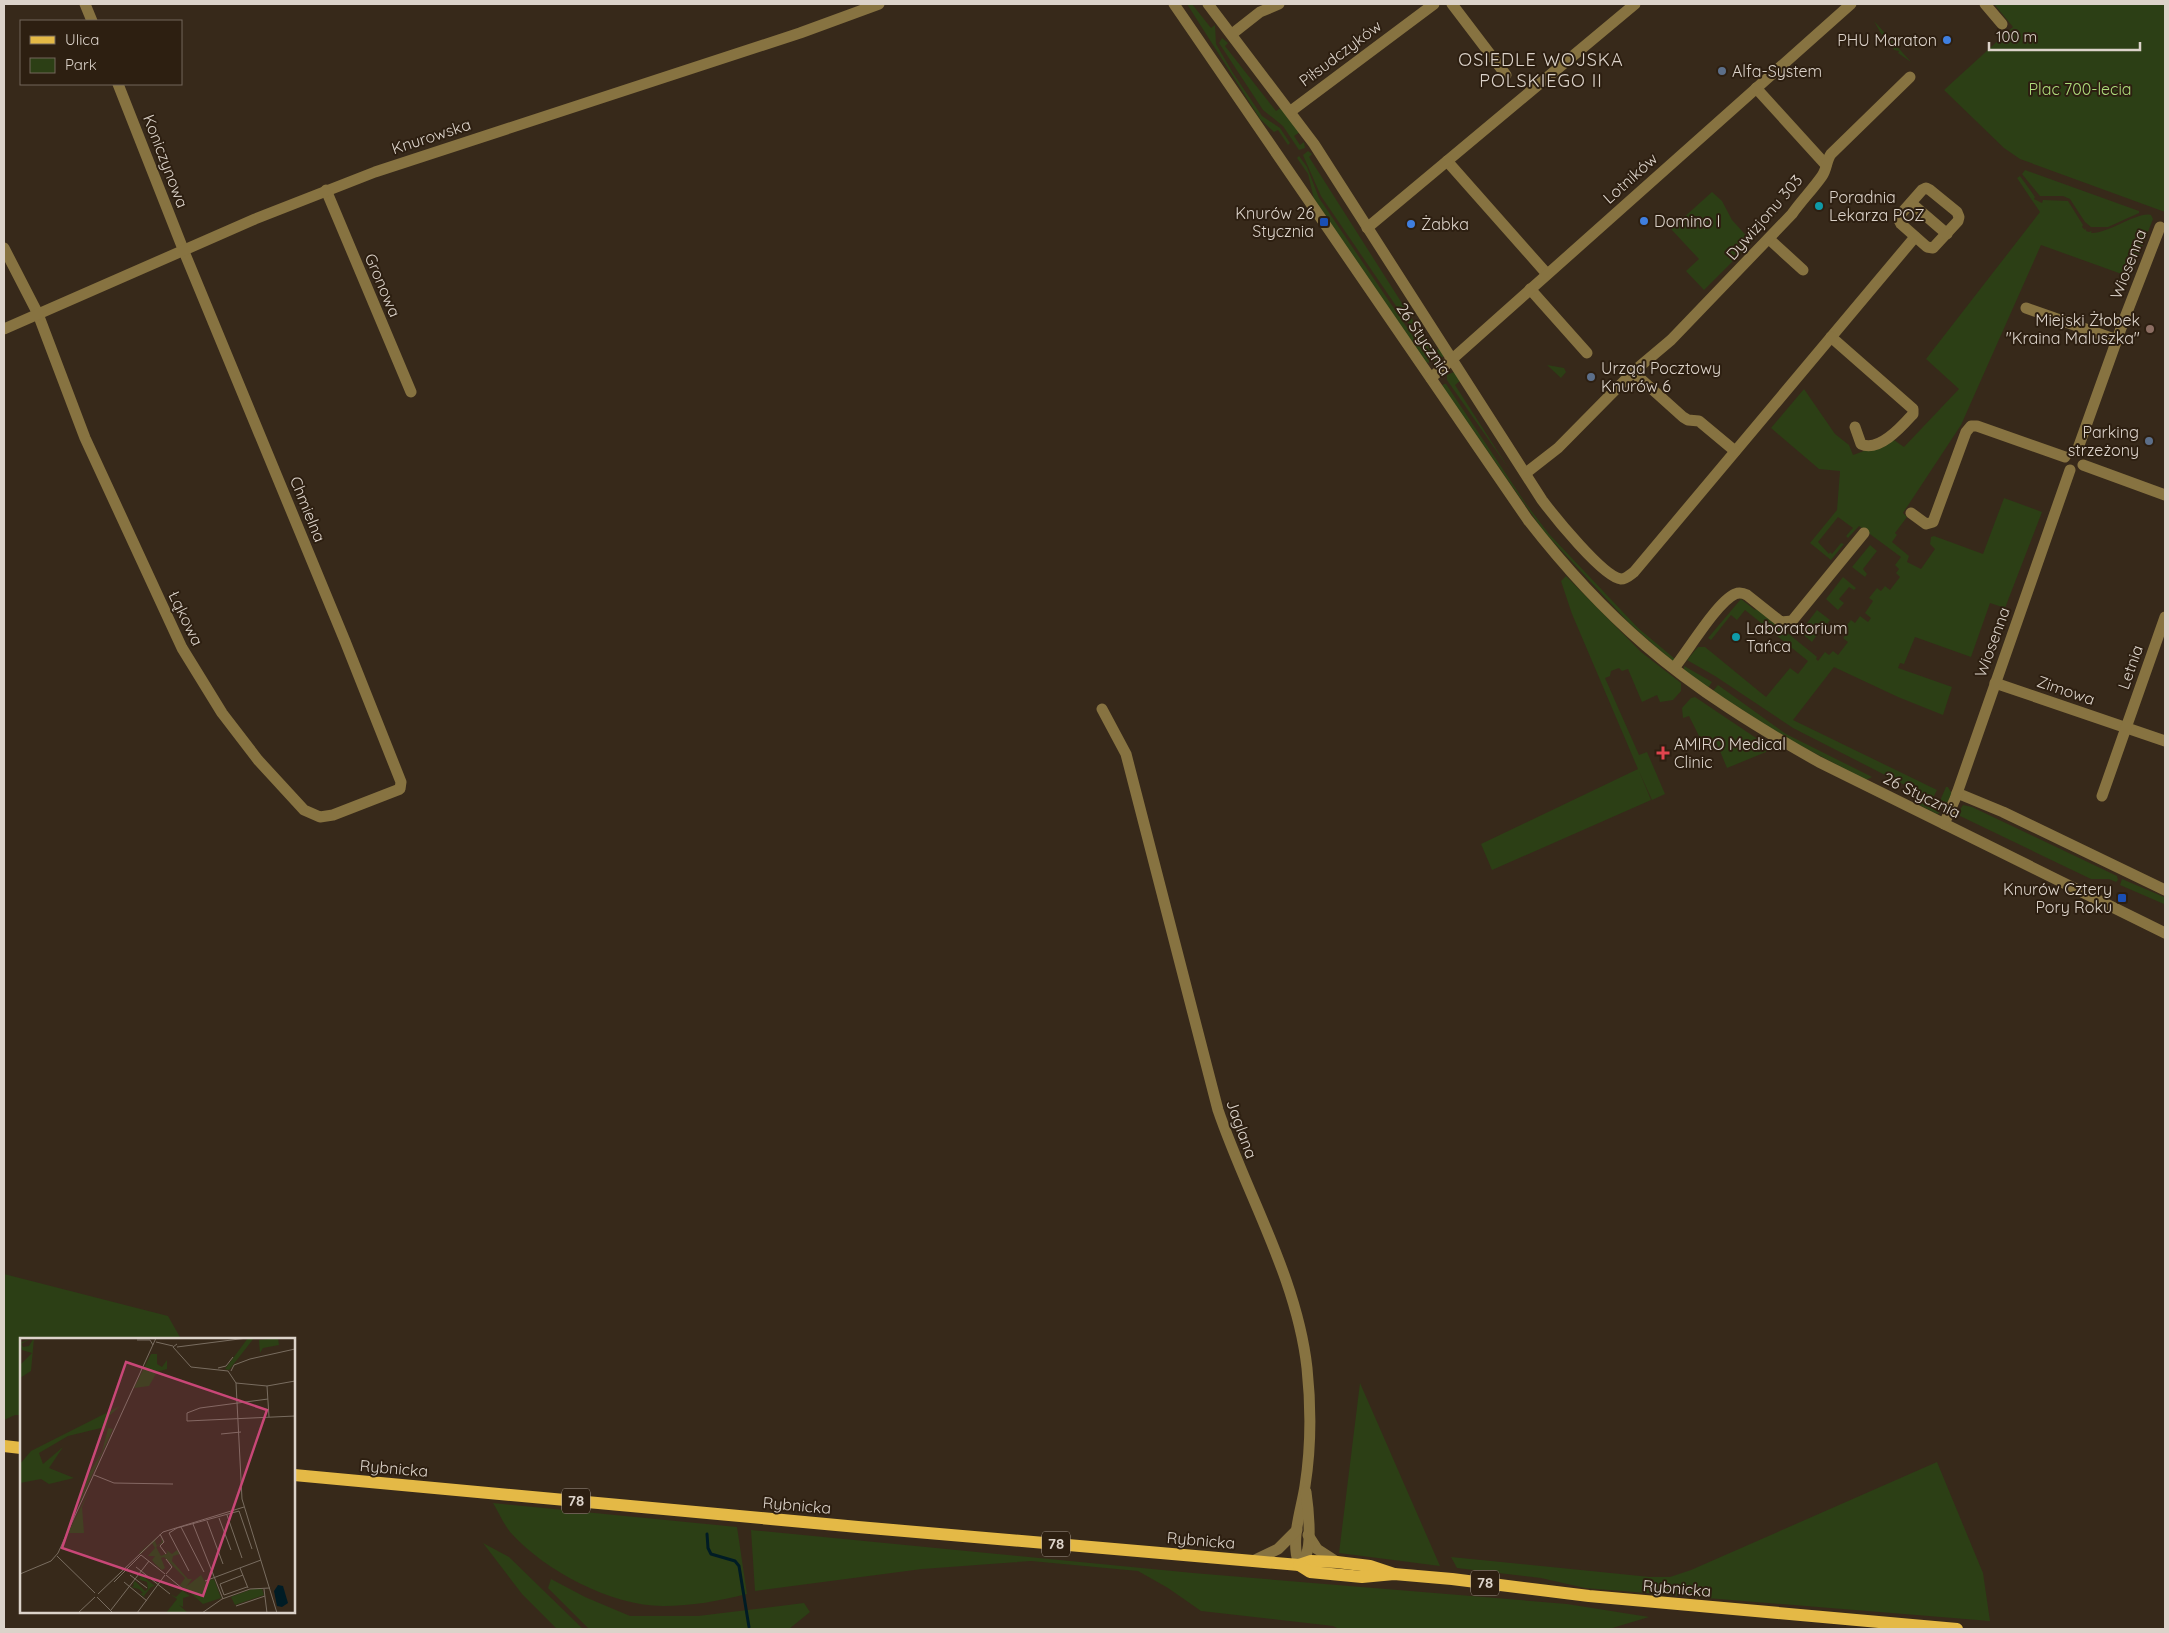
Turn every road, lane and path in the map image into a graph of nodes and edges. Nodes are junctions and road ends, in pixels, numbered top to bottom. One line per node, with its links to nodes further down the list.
1 (85, 4): 11 (street)
2 (879, 4): 21 (street, Knurowska)
3 (1174, 4): 41 (street, 26 Stycznia)
4 (1208, 4): 13 (street)
5 (1279, 4): 13 (street)
6 (1434, 4): 18 (street, Piłsudczyków)
7 (1452, 4): 14 (street)
8 (1635, 4): 19 (street)
9 (1851, 4): 17 (street, Lotników)
10 (1985, 4): 12 (street)
11 (92, 20)
12 (2002, 24)
13 (1232, 34): 18 (street)
14 (1506, 74)
15 (1910, 77): 20 (street, Dywizjonu 303)
16 (118, 85): 29 (street, Koniczynowa)
17 (1756, 88): 20 (street); 31 (street, Lotników)
18 (1290, 111): 24 (street)
19 (1447, 161): 24 (street); 31 (street)
20 (1826, 165): 27 (street, Dywizjonu 303)
21 (326, 190): 29 (street, Knurowska); 42 (street, Gronowa)
22 (1911, 203): 25 (street); 25 (street); 26 (street)
23 (2160, 227): 37 (street, Wiosenna)
24 (1368, 228): 39 (street)
25 (1947, 234): 26 (street)
26 (1915, 237): 36 (street)
27 (1769, 239): 30 (street); 40 (street, Dywizjonu 303)
28 (4, 248): 34 (street, Łąkowa)
29 (184, 250): 34 (street, Knurowska); 59 (street, Chmielna)
30 (1804, 270)
31 (1547, 274): 32 (street, Lotników)
32 (1530, 289): 38 (street); 39 (street, Lotników)
33 (2026, 308): 37 (street)
34 (38, 314): 35 (street, Knurowska); 59 (street, Łąkowa)
35 (4, 328)
36 (1831, 337): 43 (street); 44 (street)
37 (2117, 340): 45 (street, Wiosenna)
38 (1587, 353)
39 (1452, 360): 41 (street, Lotników); 49 (street)
40 (1633, 372): 44 (street); 49 (street, Dywizjonu 303)
41 (1431, 378): 54 (street, 26 Stycznia)
42 (412, 392)
43 (1855, 427)
44 (1735, 451): 49 (street)
45 (2077, 451): 46 (street); 47 (street)
46 (2065, 457): 48 (street); 51 (street)
47 (2083, 465): 48 (street); 50 (street)
48 (2070, 470): 55 (street, Wiosenna)
49 (1526, 473)
50 (2165, 495)
51 (1911, 513)
52 (1864, 533): 54 (street)
53 (2165, 617): 57 (street, Letnia)
54 (1674, 668): 62 (street, 26 Stycznia)
55 (1995, 683): 57 (street, Zimowa); 60 (street, Wiosenna)
56 (1102, 709): 68 (street, Jaglana)
57 (2126, 727): 58 (street, Zimowa); 61 (street)
58 (2165, 741)
59 (401, 782)
60 (1957, 793): 62 (street, Wiosenna); 63 (street, 26 Stycznia)
61 (2102, 796)
62 (1944, 824): 64 (street, 26 Stycznia)
63 (2165, 890)
64 (2165, 932)
65 (4, 1446): 66 (main road)
66 (20, 1448)
67 (295, 1474): 71 (main road, Rybnicka / 78)
68 (1305, 1485): 69 (street, Jaglana); 70 (street, Jaglana)
69 (1297, 1530): 71 (street); 73 (street, Jaglana)
70 (1308, 1535): 72 (street); 73 (street, Jaglana)
71 (1253, 1561): 73 (main road, Rybnicka / 78)
72 (1337, 1562): 73 (main road, Rybnicka / 78); 74 (main road, Rybnicka / 78)
73 (1299, 1565): 74 (main road, Rybnicka / 78)
74 (1394, 1574): 75 (main road, Rybnicka / 78)
75 (1956, 1629)

